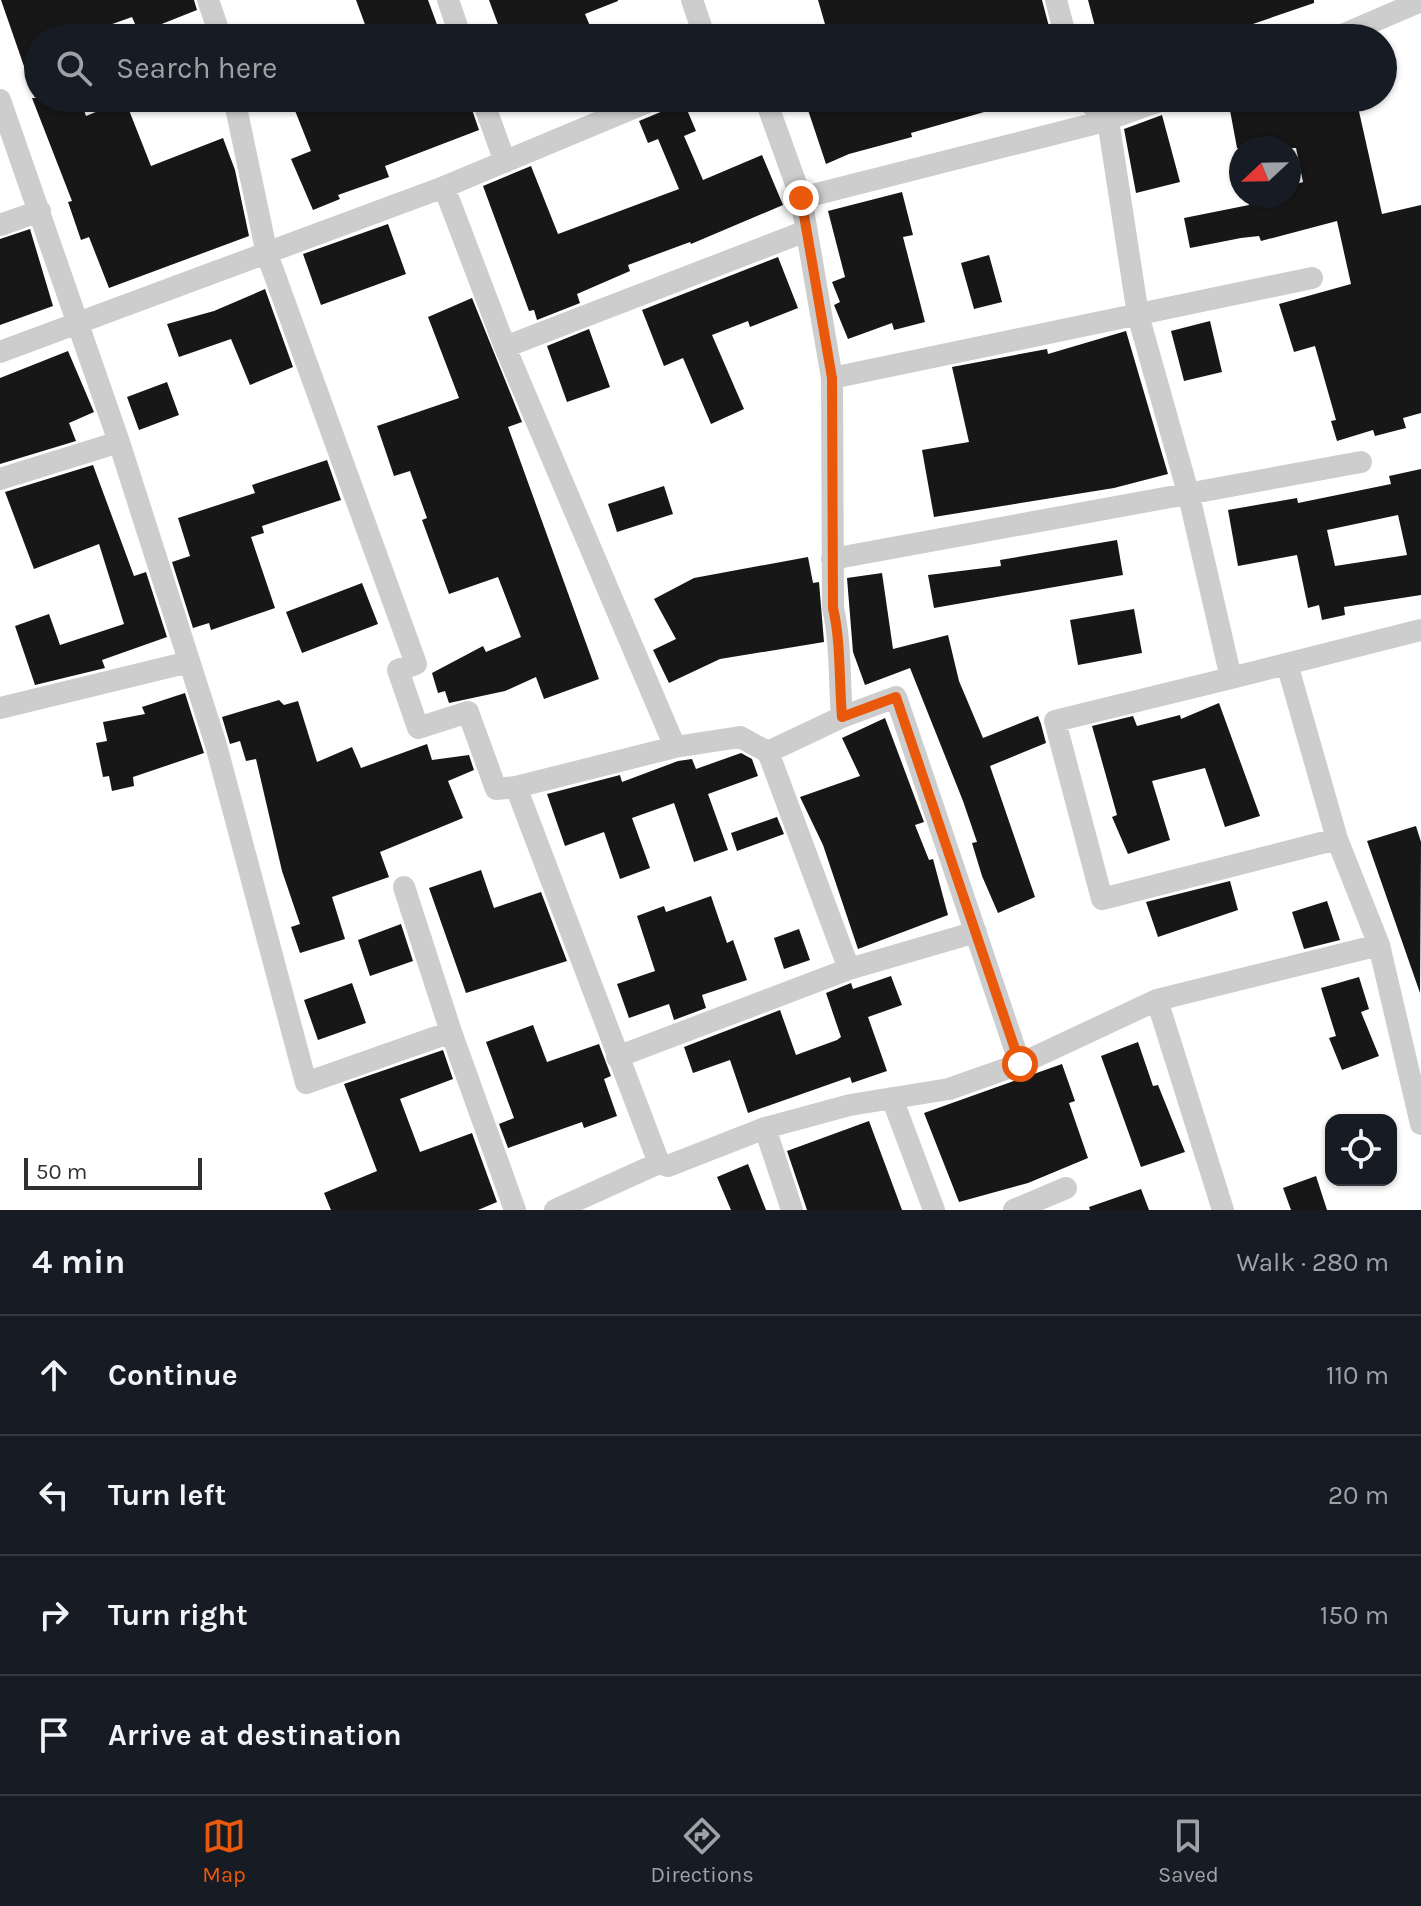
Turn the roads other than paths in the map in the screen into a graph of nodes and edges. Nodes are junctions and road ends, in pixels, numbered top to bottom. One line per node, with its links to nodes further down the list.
1 (208, 0): 6 (street)
2 (448, 0): 7 (street)
3 (692, 0): 8 (street)
4 (1056, 0): 9 (street)
5 (1421, 1): 10 (street)
6 (216, 24)
7 (456, 24)
8 (700, 24)
9 (1062, 24)
10 (1368, 24)
11 (0, 100): 22 (street)
12 (237, 112): 25 (street)
13 (487, 112): 19 (street)
14 (624, 112): 19 (street)
15 (770, 112): 21 (street)
16 (1099, 112): 18 (street)
17 (1130, 112): 18 (street)
18 (1108, 120): 21 (street); 27 (street)
19 (505, 162): 20 (street)
20 (444, 187): 25 (street); 29 (street)
21 (801, 198): 24 (street)
22 (40, 211): 23 (street); 28 (street)
23 (0, 225)
24 (806, 231): 29 (street); 31 (street)
25 (267, 254): 28 (street); 45 (street)
26 (1312, 278): 27 (street)
27 (1138, 315): 31 (street); 35 (street)
28 (78, 323): 30 (street); 32 (street)
29 (505, 347): 43 (street)
30 (0, 352)
31 (832, 378): 36 (street)
32 (119, 442): 34 (street); 38 (street)
33 (1361, 462): 35 (street)
34 (0, 479)
35 (1189, 496): 36 (street); 40 (street)
36 (832, 559): 42 (street)
37 (1421, 630): 39 (street)
38 (189, 662): 41 (street); 52 (street)
39 (1287, 664): 40 (street); 46 (street)
40 (1231, 678): 46 (street)
41 (0, 708)
42 (842, 717): 44 (street); 48 (street)
43 (675, 747): 44 (street); 45 (street)
44 (768, 752): 50 (street)
45 (516, 787): 53 (street)
46 (1337, 839): 49 (street)
47 (404, 887): 52 (street)
48 (976, 932): 50 (street); 54 (street)
49 (1379, 945): 51 (street); 56 (street)
50 (849, 969): 53 (street)
51 (1157, 1000): 54 (street); 65 (street)
52 (451, 1032): 60 (street)
53 (617, 1057): 58 (street)
54 (1020, 1064): 55 (street)
55 (892, 1098): 57 (street); 63 (street)
56 (1421, 1124)
57 (765, 1128): 58 (street); 62 (street)
58 (659, 1163): 61 (street)
59 (1066, 1188): 64 (street)
60 (515, 1210)
61 (555, 1210)
62 (792, 1210)
63 (934, 1210)
64 (1014, 1210)
65 (1223, 1210)

